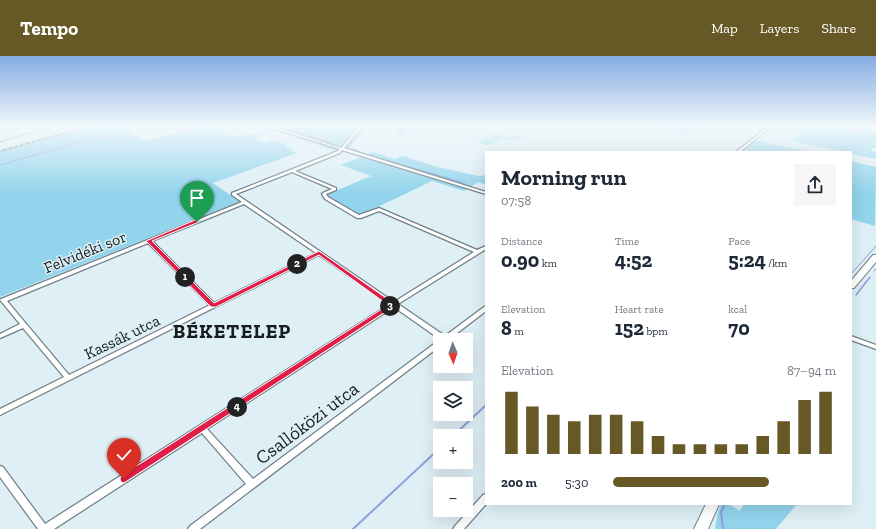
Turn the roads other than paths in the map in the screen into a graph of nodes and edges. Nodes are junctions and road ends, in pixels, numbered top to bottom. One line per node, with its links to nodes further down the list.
1 (337, 148): 2 (street)
2 (343, 150): 3 (street); 4 (street)
3 (293, 171): 5 (street); 8 (street)
4 (485, 193)
5 (245, 202): 6 (street, Felvidéki sor); 9 (street)
6 (149, 241): 13 (street); 15 (street, Felvidéki sor)
7 (485, 248): 8 (street)
8 (478, 252): 12 (street)
9 (319, 253): 12 (street); 13 (street, Kassák utca)
10 (876, 257): 11 (street)
11 (852, 285)
12 (393, 305): 17 (street); 24 (street)
13 (214, 306): 22 (street, Kassák utca)
14 (485, 309): 16 (street, Csallóközi utca)
15 (24, 325): 18 (street); 22 (street)
16 (453, 333)
17 (433, 334)
18 (0, 336)
19 (852, 337): 21 (street)
20 (433, 348): 26 (street, Csallóközi utca)
21 (876, 348)
22 (68, 378): 23 (street, Kassák utca)
23 (0, 412)
24 (203, 429): 26 (street); 30 (street)
25 (0, 470): 29 (street)
26 (252, 484): 31 (street, Csallóközi utca)
27 (485, 499): 32 (street)
28 (710, 505): 33 (street)
29 (42, 529)
30 (46, 529)
31 (193, 529)
32 (458, 529)
33 (701, 529)

